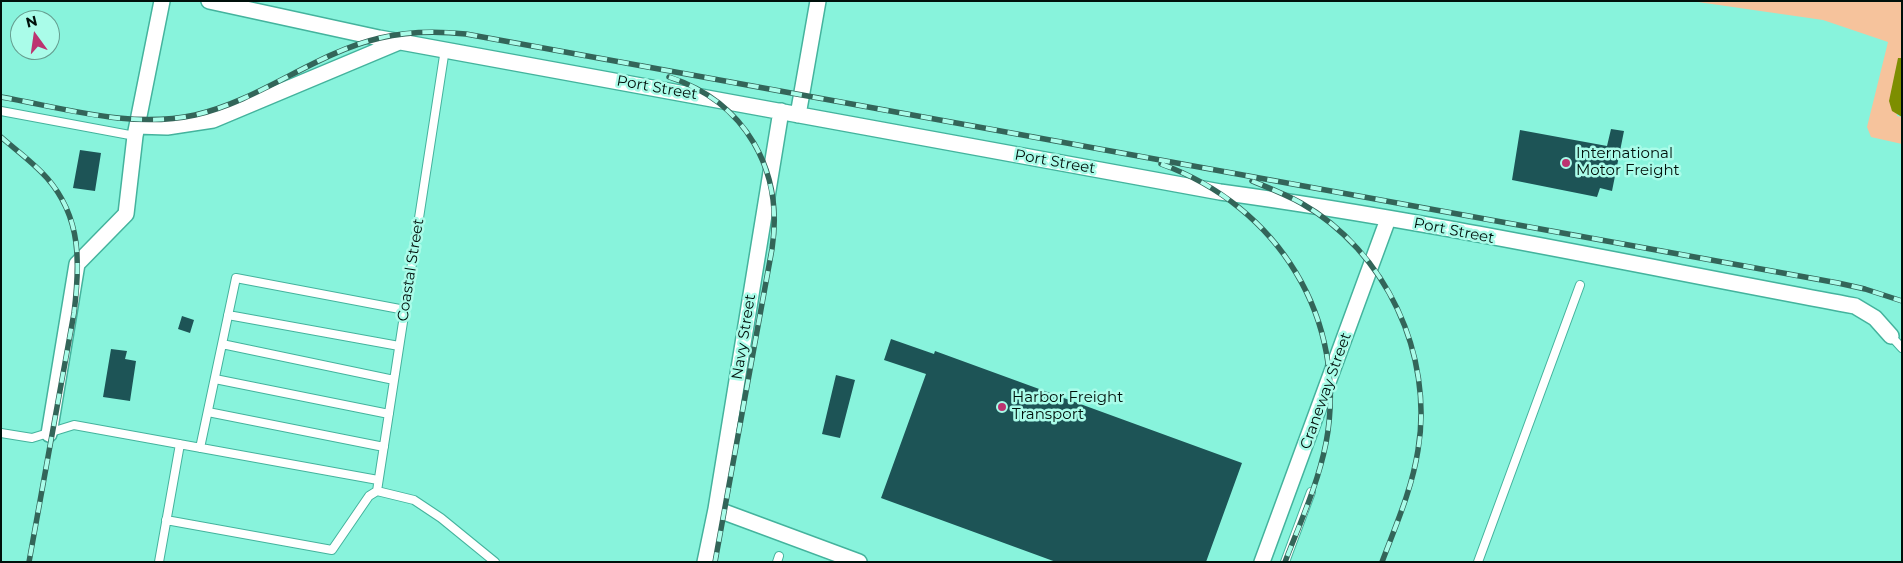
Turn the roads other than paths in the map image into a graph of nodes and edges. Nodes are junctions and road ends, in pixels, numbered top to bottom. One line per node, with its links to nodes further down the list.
1 (162, 1): 9 (street)
2 (209, 1): 4 (street, Port Street)
3 (818, 1): 8 (street)
4 (400, 42): 5 (street, Port Street); 9 (street)
5 (445, 50): 7 (street, Port Street); 12 (lane, Coastal Street)
6 (1, 111): 9 (lane)
7 (781, 112): 8 (street, Port Street); 30 (street, Navy Street)
8 (798, 115): 10 (street, Port Street)
9 (136, 131): 23 (street)
10 (1388, 219): 14 (street, Port Street); 36 (street, Craneway Street)
11 (1580, 285): 38 (lane)
12 (405, 310): 13 (lane); 16 (lane, Coastal Street)
13 (228, 315): 15 (lane); 16 (lane)
14 (1896, 339): 17 (lane)
15 (222, 344): 18 (lane); 19 (lane)
16 (399, 346): 19 (lane, Coastal Street)
17 (1902, 348)
18 (215, 379): 20 (lane); 21 (lane)
19 (394, 380): 21 (lane, Coastal Street)
20 (208, 412): 25 (lane); 26 (lane)
21 (389, 414): 25 (lane, Coastal Street)
22 (1, 433): 23 (lane)
23 (49, 434): 24 (lane)
24 (180, 444): 26 (lane); 31 (lane)
25 (384, 447): 27 (lane, Coastal Street)
26 (200, 448): 27 (lane)
27 (378, 480): 28 (lane, Coastal Street)
28 (377, 491): 31 (lane); 33 (lane)
29 (1311, 492): 37 (lane)
30 (716, 509): 34 (street, Navy Street); 35 (street)
31 (166, 520): 32 (lane)
32 (159, 562)
33 (496, 562)
34 (705, 562)
35 (859, 562)
36 (1262, 562)
37 (1285, 562)
38 (1478, 562)

